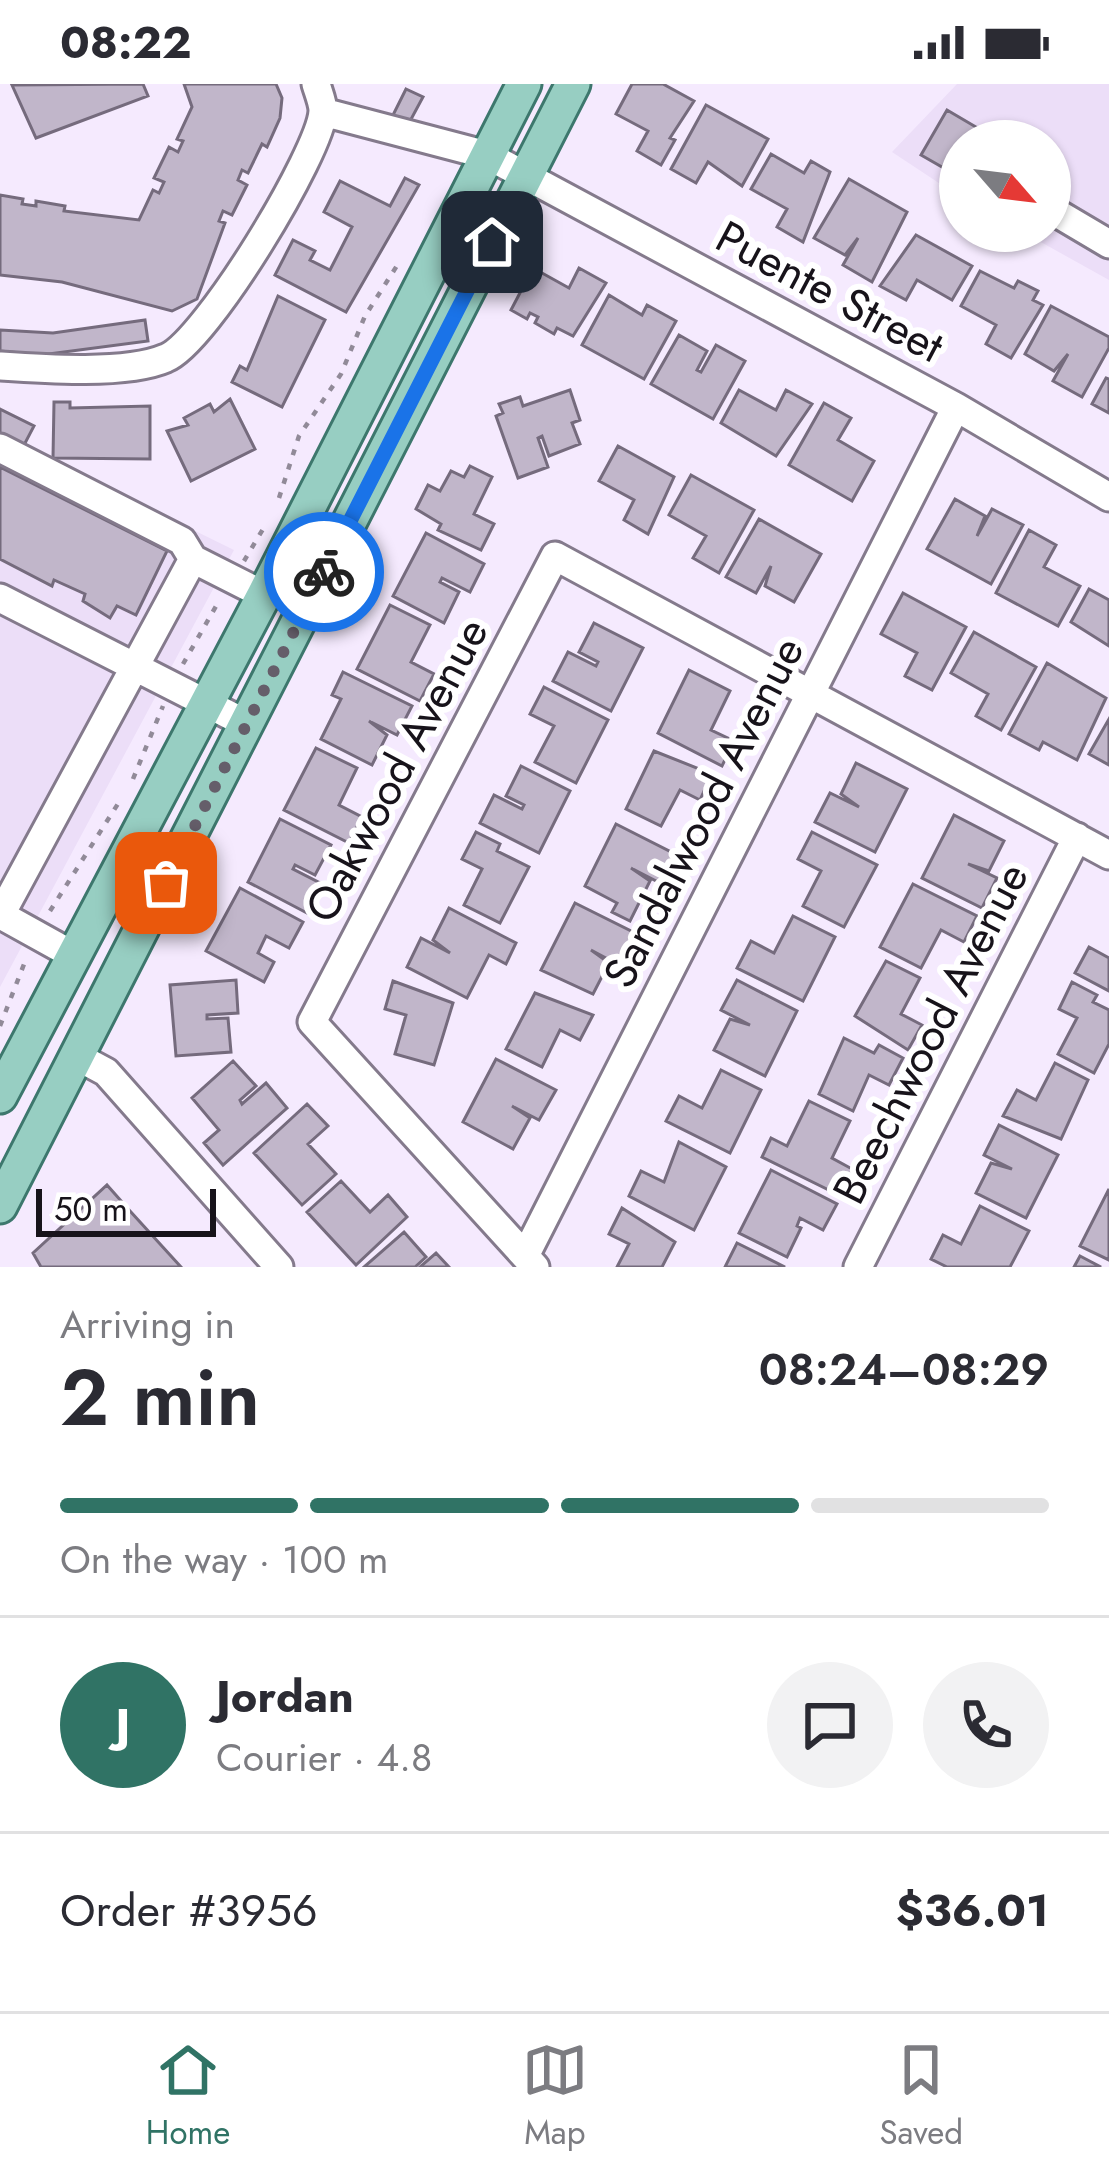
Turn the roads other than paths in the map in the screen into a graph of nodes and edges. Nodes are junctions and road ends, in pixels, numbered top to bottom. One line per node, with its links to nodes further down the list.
1 (316, 84): 4 (street)
2 (524, 84): 5 (main road)
3 (573, 84): 5 (main road)
4 (323, 112): 5 (street, Puente Street); 8 (street)
5 (507, 165): 9 (street, Puente Street); 13 (main road); 18 (main road)
6 (1071, 221): 7 (street)
7 (1109, 244)
8 (0, 366)
9 (956, 406): 11 (street, Puente Street); 16 (street, Sandalwood Avenue)
10 (0, 448): 12 (street)
11 (1109, 496)
12 (193, 559): 13 (street); 15 (street)
13 (264, 596): 17 (main road)
14 (0, 598): 15 (street)
15 (134, 666): 17 (street); 21 (street)
16 (810, 694): 19 (street); 26 (street, Sandalwood Avenue); 26 (street, Oakwood Avenue)
17 (208, 704): 18 (street); 22 (main road)
18 (247, 724): 23 (main road)
19 (1077, 837): 20 (street); 28 (street, Beechwood Avenue)
20 (1109, 855)
21 (0, 915): 22 (street)
22 (74, 955): 24 (main road)
23 (78, 1057): 25 (main road); 27 (street)
24 (0, 1096)
25 (0, 1206)
26 (530, 1262)
27 (279, 1267)
28 (858, 1267)

